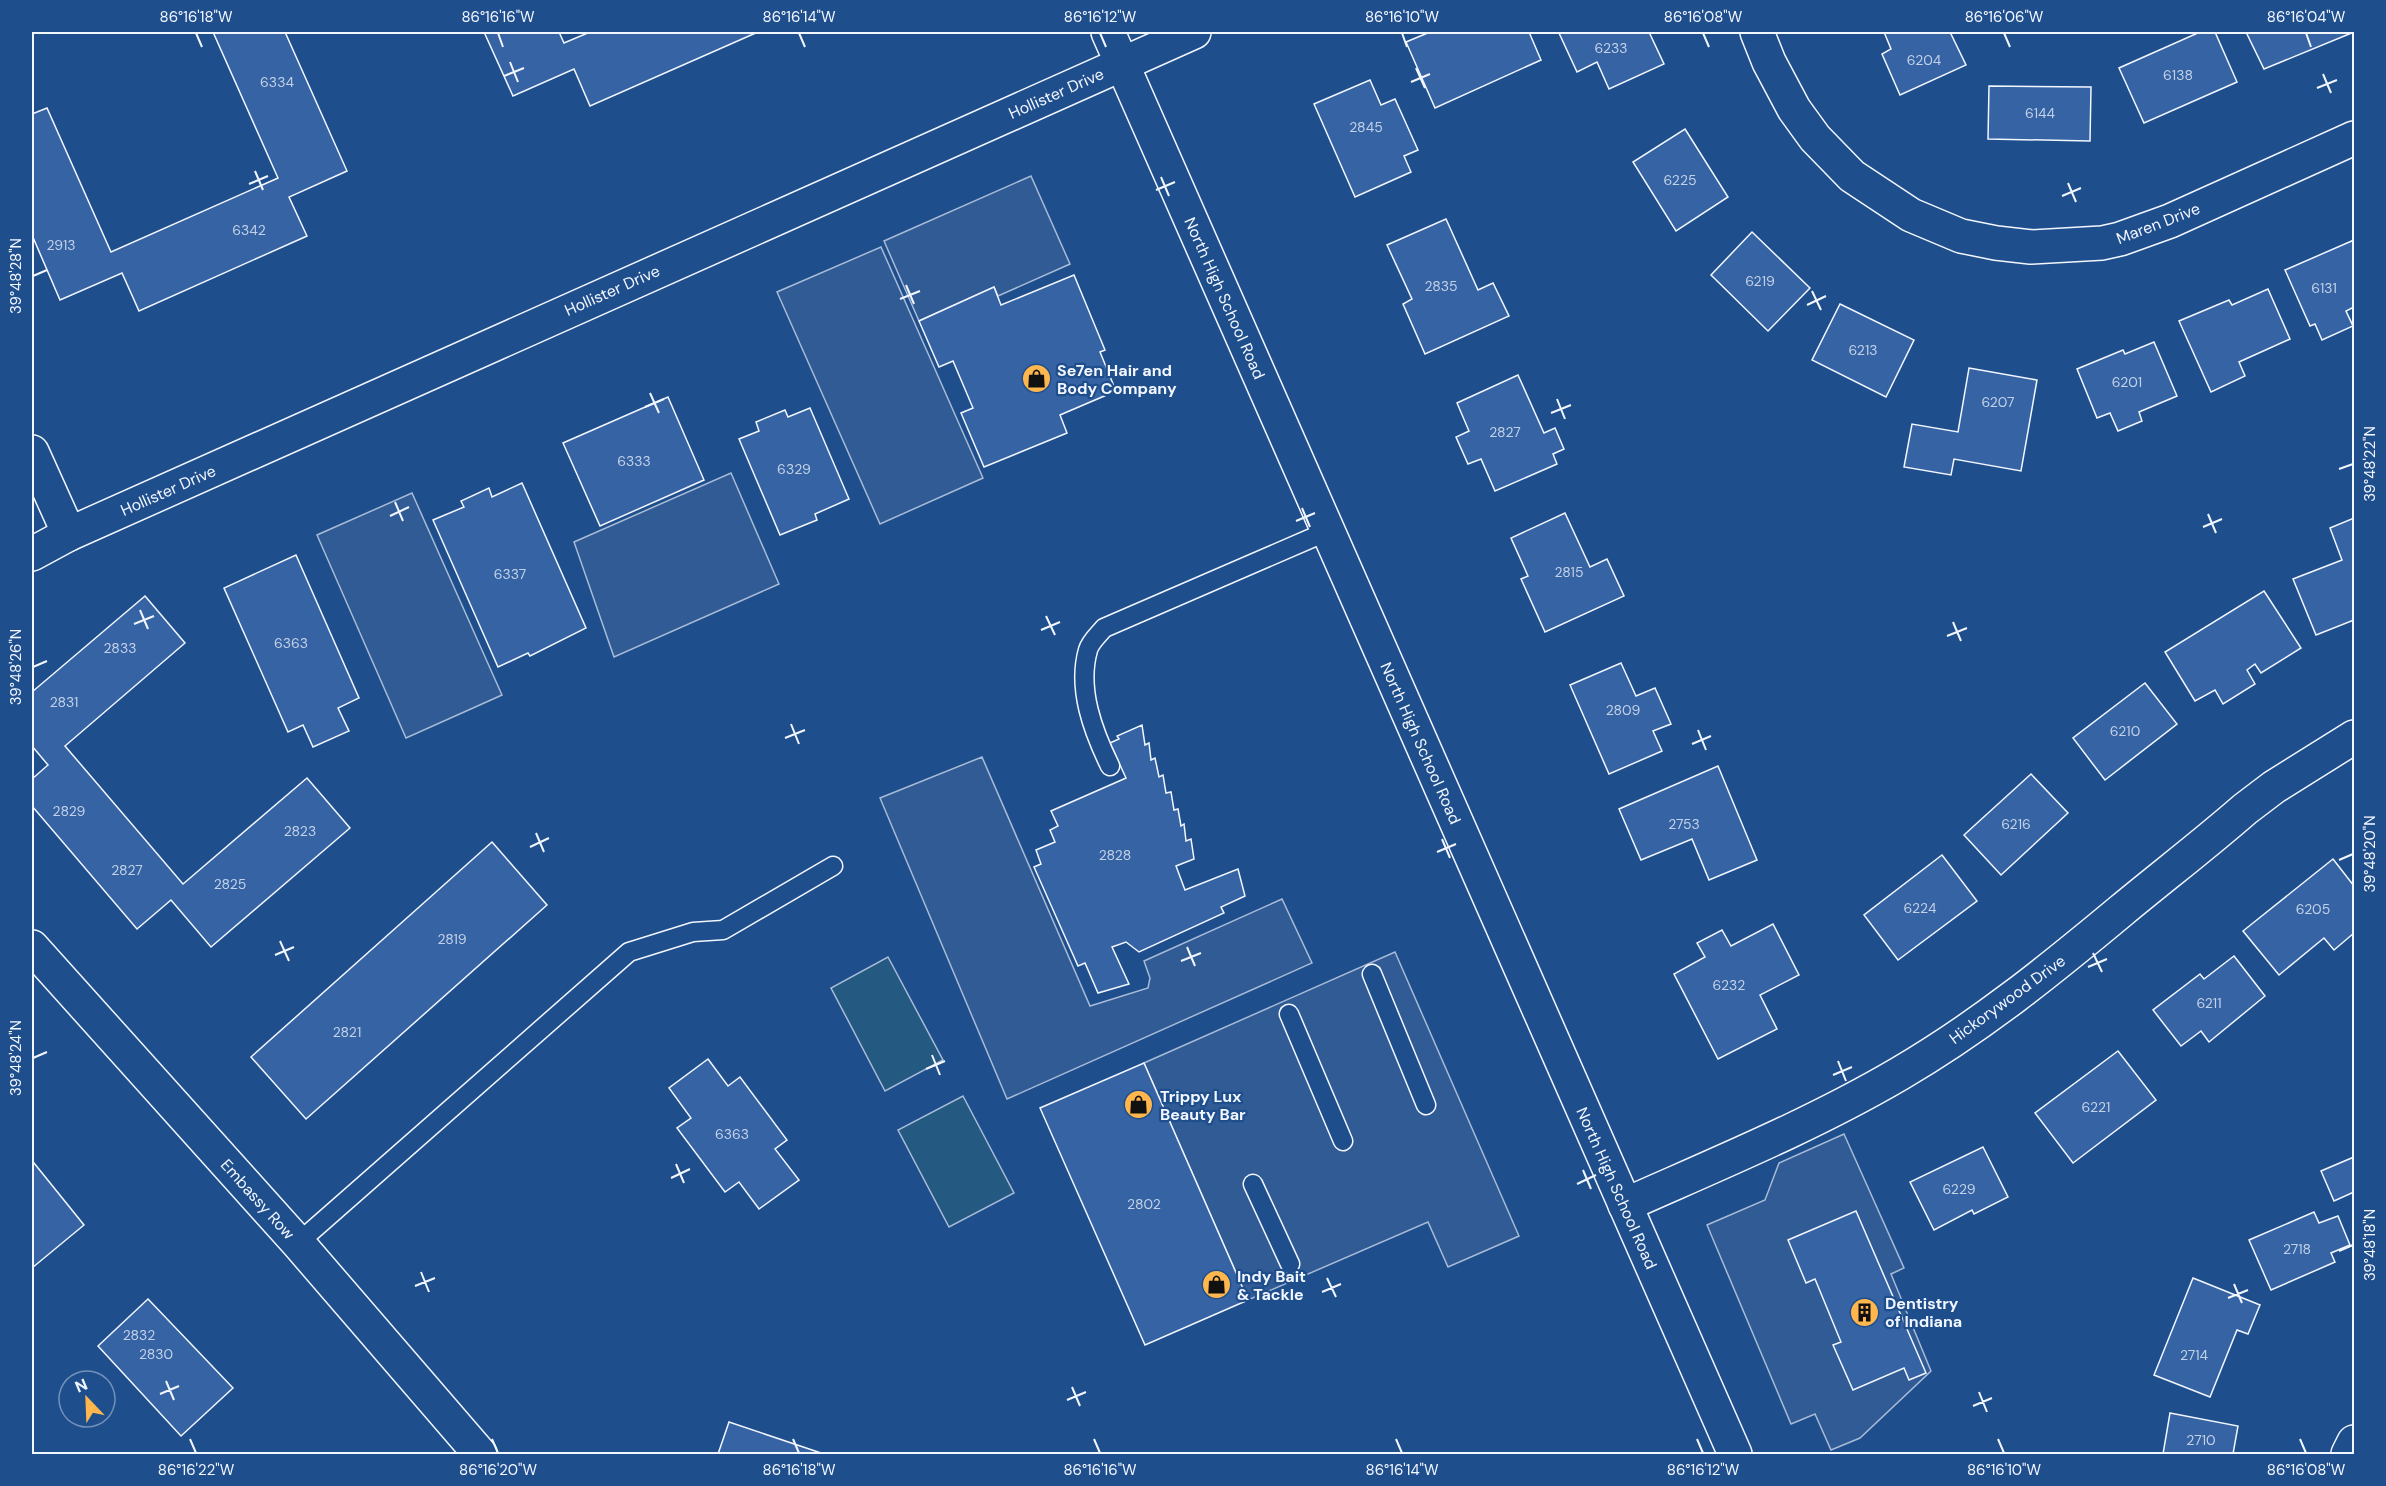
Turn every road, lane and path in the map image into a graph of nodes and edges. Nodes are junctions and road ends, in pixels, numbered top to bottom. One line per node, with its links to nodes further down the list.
1 (1108, 32): 4 (street, North High School Road)
2 (1194, 32): 4 (street, Hollister Drive)
3 (1757, 32): 5 (street, Maren Drive)
4 (1122, 64): 7 (street, North High School Road); 8 (street, Hollister Drive)
5 (2355, 138)
6 (32, 452): 8 (street)
7 (1328, 531): 11 (lane); 19 (street, North High School Road)
8 (69, 534): 9 (street, Hollister Drive)
9 (32, 554)
10 (2355, 737): 19 (street, Hickorywood Drive)
11 (1110, 766)
12 (833, 866): 20 (lane)
13 (32, 947): 20 (street, Embassy Row)
14 (1371, 974): 16 (lane)
15 (1289, 1014): 17 (lane)
16 (1426, 1105)
17 (1343, 1141)
18 (1253, 1184): 21 (lane)
19 (1625, 1205): 24 (street, North High School Road)
20 (297, 1243): 23 (street, Embassy Row)
21 (1290, 1264)
22 (2355, 1442): 25 (street)
23 (480, 1455)
24 (1735, 1455)
25 (2348, 1455)

